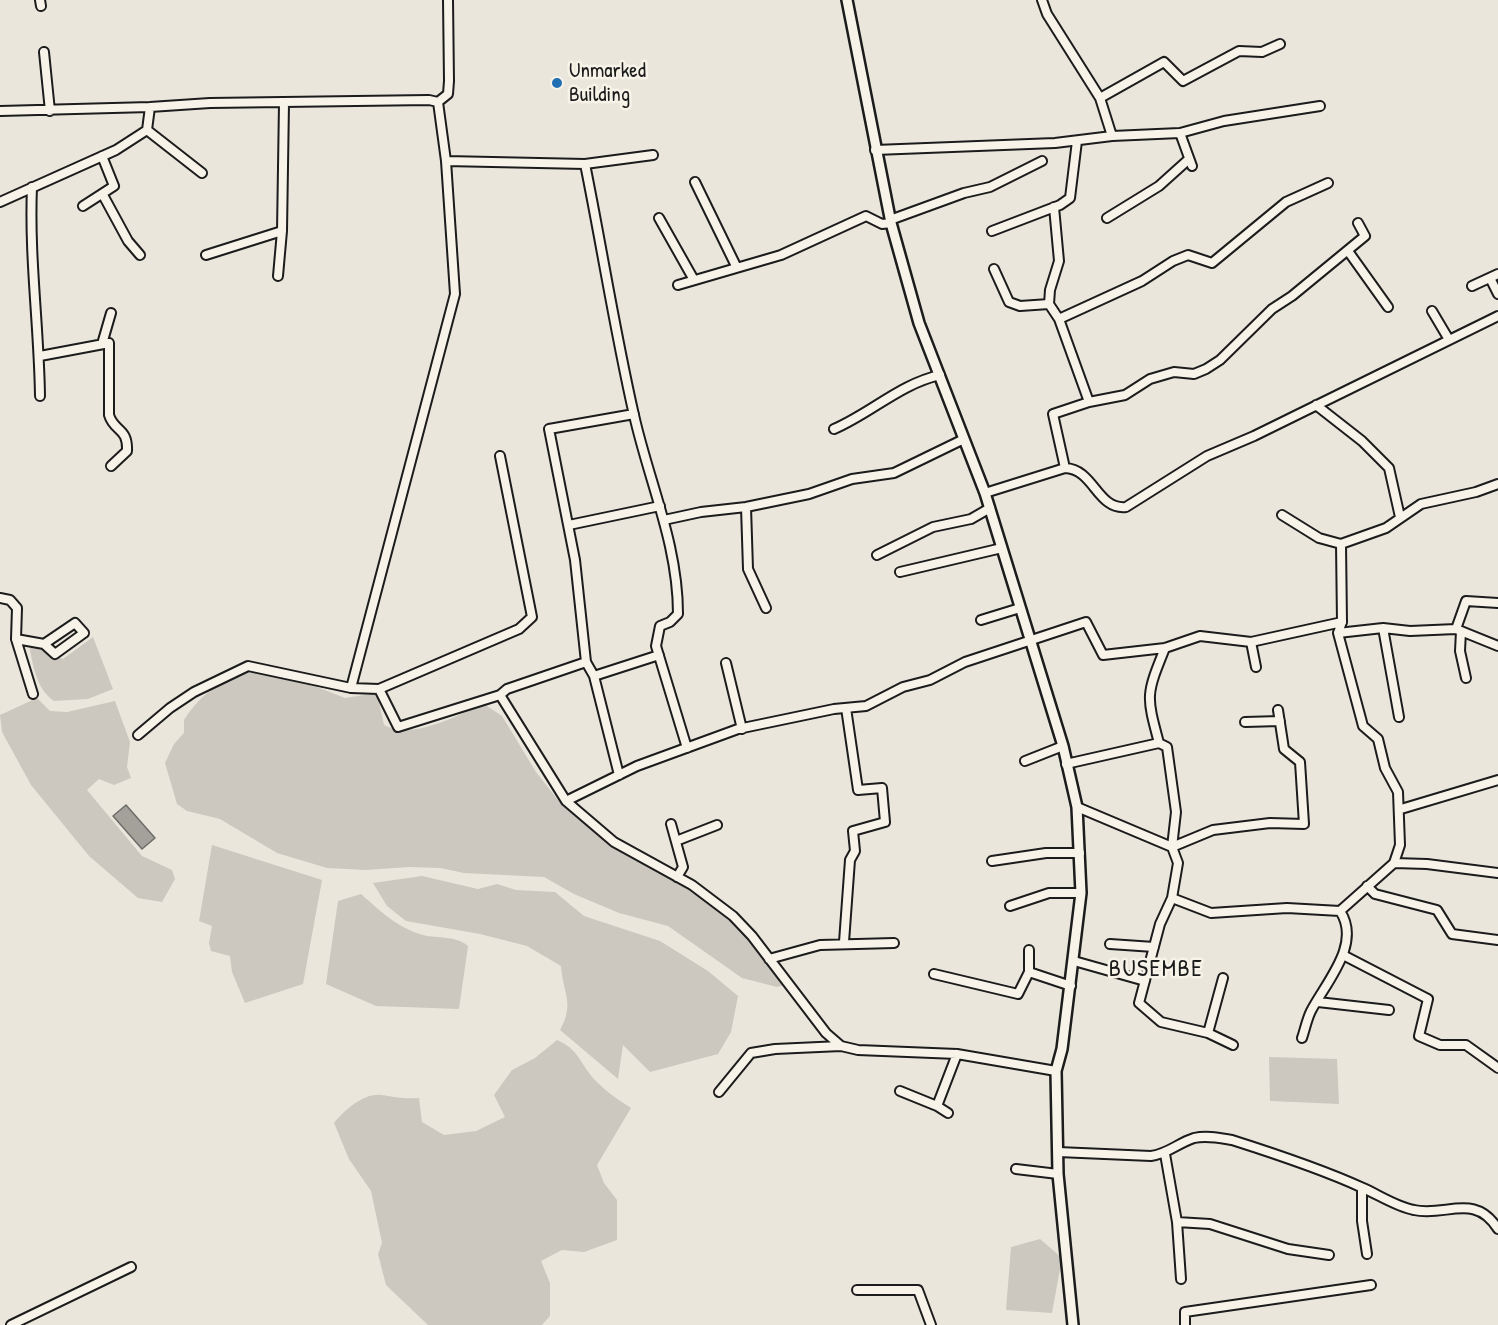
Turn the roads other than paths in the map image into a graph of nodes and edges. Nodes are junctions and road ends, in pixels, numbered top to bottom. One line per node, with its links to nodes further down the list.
1 (448, 0): 7 (street)
2 (847, 0): 17 (street)
3 (1042, 0): 6 (street)
4 (1280, 44): 6 (street)
5 (44, 52): 12 (street)
6 (1100, 98): 15 (street)
7 (438, 102): 8 (street); 20 (street)
8 (284, 103): 10 (street); 35 (street)
9 (1320, 106): 14 (street)
10 (150, 107): 12 (street); 13 (street)
11 (0, 111): 12 (street)
12 (50, 111)
13 (147, 130): 19 (street); 23 (street)
14 (1180, 133): 15 (street); 32 (street)
15 (1112, 136): 16 (street)
16 (1077, 141): 17 (street); 30 (street)
17 (875, 150): 33 (street)
18 (653, 154): 22 (street)
19 (102, 156): 26 (street); 27 (street)
20 (446, 161): 22 (street); 102 (street)
21 (1042, 161): 33 (street)
22 (585, 164): 62 (street)
23 (201, 173)
24 (695, 182): 40 (street)
25 (1328, 183): 54 (street)
26 (32, 187): 28 (street); 57 (street)
27 (104, 195): 29 (street); 38 (street)
28 (0, 202)
29 (83, 206)
30 (1054, 207): 36 (street); 49 (street)
31 (658, 218): 45 (street)
32 (1107, 218)
33 (891, 222): 40 (street); 58 (street)
34 (1358, 223): 37 (street)
35 (282, 231): 39 (street); 43 (street)
36 (992, 231)
37 (1348, 251): 50 (street); 60 (street)
38 (140, 255)
39 (206, 255)
40 (736, 266): 45 (street)
41 (994, 269): 49 (street)
42 (1498, 274): 44 (street)
43 (278, 276)
44 (1490, 278): 47 (street); 48 (street)
45 (694, 280): 46 (street)
46 (678, 285)
47 (1472, 286)
48 (1498, 294)
49 (1049, 304): 54 (street)
50 (1388, 307)
51 (1432, 311): 55 (street)
52 (111, 313): 56 (street)
53 (1498, 316): 55 (street)
54 (1059, 319): 60 (street)
55 (1448, 338): 61 (street)
56 (102, 344): 57 (street); 66 (street)
57 (40, 356): 59 (street)
58 (939, 375): 63 (street); 64 (street)
59 (40, 396)
60 (1089, 402): 67 (street)
61 (1316, 405): 67 (street); 74 (street)
62 (634, 414): 70 (street); 76 (street)
63 (834, 429)
64 (964, 439): 69 (street); 71 (street)
65 (501, 456): 103 (street)
66 (111, 466)
67 (1065, 468): 69 (street)
68 (1498, 484): 74 (street)
69 (985, 493): 72 (street)
70 (660, 506): 75 (street); 76 (street)
71 (746, 507): 75 (street); 83 (street)
72 (990, 508): 78 (street); 79 (street)
73 (1282, 515): 77 (street)
74 (1400, 517): 77 (street)
75 (664, 520): 96 (street)
76 (569, 525): 97 (street)
77 (1341, 544): 86 (street)
78 (1002, 548): 80 (street); 84 (street)
79 (877, 555)
80 (900, 572)
81 (0, 598): 90 (street)
82 (1498, 603): 88 (street)
83 (766, 608)
84 (1020, 608): 85 (street); 91 (street)
85 (981, 620)
86 (1342, 622): 89 (street); 92 (street)
87 (1383, 628): 88 (street); 89 (street); 108 (street)
88 (1459, 630): 94 (street); 101 (street)
89 (1338, 633): 122 (street)
90 (16, 639): 93 (street); 104 (street)
91 (1030, 639): 95 (street); 106 (street); 114 (street)
92 (1251, 642): 95 (street); 99 (street)
93 (44, 644): 93 (street)
94 (1498, 646)
95 (1165, 648): 113 (street)
96 (658, 655): 100 (street); 115 (street)
97 (586, 662): 100 (street); 105 (street)
98 (726, 663): 111 (street)
99 (1256, 668)
100 (594, 676): 118 (street)
101 (1466, 678)
102 (351, 688): 103 (street); 112 (street)
103 (379, 689): 105 (street)
104 (33, 694)
105 (500, 695): 120 (street)
106 (846, 708): 111 (street); 138 (street)
107 (1278, 710): 109 (street)
108 (1399, 717)
109 (1280, 721): 110 (street); 126 (street)
110 (1245, 722)
111 (742, 729): 115 (street)
112 (138, 735)
113 (1159, 743): 117 (street); 126 (street)
114 (1063, 746): 116 (street); 117 (street)
115 (687, 748): 118 (street)
116 (1025, 761)
117 (1066, 764): 121 (street)
118 (619, 775): 120 (street)
119 (1498, 780): 122 (street)
120 (566, 801): 131 (street)
121 (1077, 807): 126 (street); 127 (street)
122 (1401, 809): 129 (street)
123 (671, 824): 125 (street)
124 (717, 825): 125 (street)
125 (676, 841): 131 (street)
126 (1173, 847): 134 (street)
127 (1080, 853): 128 (street); 133 (street)
128 (992, 861)
129 (1394, 863): 130 (street); 132 (street)
130 (1498, 873)
131 (677, 877): 144 (street)
132 (1367, 886): 136 (street); 137 (street)
133 (1081, 893): 135 (street); 145 (street)
134 (1172, 898): 136 (street); 141 (street)
135 (1010, 906)
136 (1340, 911): 143 (street)
137 (1498, 940)
138 (844, 942): 139 (street); 144 (street)
139 (894, 943)
140 (1110, 944): 141 (street)
141 (1154, 947): 149 (street)
142 (1029, 950): 146 (street)
143 (1343, 956): 151 (street); 158 (street)
144 (769, 959): 156 (street)
145 (1074, 961): 149 (street); 150 (street)
146 (1029, 972): 147 (street); 150 (street)
147 (934, 974)
148 (1223, 978): 153 (street)
149 (1145, 981): 153 (street)
150 (1071, 986): 159 (street)
151 (1318, 1002): 152 (street); 154 (street)
152 (1389, 1010)
153 (1208, 1033): 155 (street)
154 (1302, 1038)
155 (1233, 1045)
156 (841, 1046): 157 (street); 161 (street)
157 (957, 1054): 159 (street); 162 (street)
158 (1498, 1068)
159 (1056, 1071): 164 (street)
160 (900, 1091): 162 (street)
161 (719, 1092)
162 (937, 1106): 163 (street)
163 (948, 1113)
164 (1058, 1152): 165 (street); 167 (street)
165 (1165, 1154): 168 (street); 169 (street)
166 (1016, 1169): 167 (street)
167 (1059, 1174): 179 (street)
168 (1362, 1188): 170 (street); 171 (street)
169 (1177, 1222): 172 (street); 174 (street)
170 (1498, 1228)
171 (1366, 1254)
172 (1329, 1255)
173 (131, 1268): 177 (street)
174 (1180, 1279)
175 (1371, 1284): 180 (street)
176 (857, 1290): 178 (street)
177 (11, 1325)
178 (931, 1325)
179 (1073, 1325)
180 (1185, 1325)

